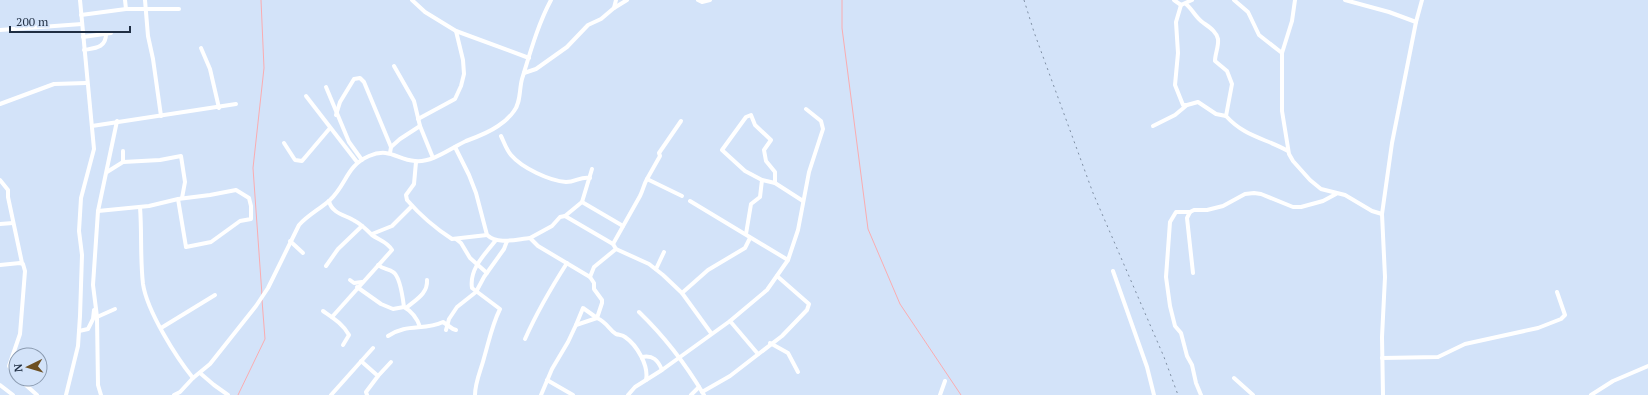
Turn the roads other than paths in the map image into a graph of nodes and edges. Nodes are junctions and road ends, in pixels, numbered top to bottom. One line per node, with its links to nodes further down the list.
1 (80, 0): 21 (street)
2 (125, 0): 18 (street)
3 (146, 0): 20 (street)
4 (412, 0): 25 (street)
5 (551, 0): 32 (street)
6 (616, 0): 17 (street)
7 (627, 0): 17 (street)
8 (698, 0): 9 (street)
9 (710, 0)
10 (1174, 0): 16 (street)
11 (1192, 0): 16 (street)
12 (1234, 0): 31 (street)
13 (1295, 0): 31 (street)
14 (1345, 0): 22 (street)
15 (1422, 0): 22 (street)
16 (1184, 4): 40 (street); 45 (street)
17 (614, 8): 34 (street)
18 (126, 9): 20 (street); 21 (street)
19 (179, 9): 20 (street)
20 (147, 10): 44 (street)
21 (81, 15): 23 (street)
22 (1416, 22): 83 (street)
23 (82, 24): 24 (street); 28 (street)
24 (0, 30)
25 (456, 31): 32 (street); 46 (street)
26 (111, 33): 27 (street)
27 (106, 34): 28 (street); 30 (street)
28 (83, 37): 30 (street)
29 (200, 48): 41 (street)
30 (84, 50): 35 (street)
31 (1282, 53): 58 (street)
32 (529, 58): 34 (street)
33 (394, 66): 46 (street)
34 (524, 74): 56 (street)
35 (86, 83): 38 (street); 49 (street)
36 (326, 87): 43 (street)
37 (306, 96): 52 (street)
38 (0, 104)
39 (236, 104): 41 (street)
40 (1187, 105): 45 (street); 51 (street)
41 (218, 108): 44 (street)
42 (806, 109): 77 (street)
43 (336, 115): 55 (street); 61 (street)
44 (161, 116): 48 (street)
45 (1226, 116): 58 (street)
46 (418, 119): 50 (street)
47 (681, 121): 68 (street)
48 (118, 122): 49 (street); 66 (street)
49 (92, 126): 138 (street)
50 (420, 126): 55 (street); 60 (street)
51 (1153, 126)
52 (330, 128): 54 (street); 63 (street)
53 (501, 136): 67 (street)
54 (284, 143)
55 (392, 147): 59 (street)
56 (455, 147): 60 (street); 91 (street)
57 (123, 151): 62 (street)
58 (1288, 151): 72 (street)
59 (390, 153): 61 (street); 64 (street)
60 (433, 158): 64 (street)
61 (362, 160): 63 (street)
62 (123, 162): 66 (street); 74 (street)
63 (357, 162): 75 (street)
64 (416, 162): 79 (street)
65 (592, 169): 67 (street)
66 (107, 172): 81 (street)
67 (590, 178): 78 (street)
68 (647, 178): 73 (street); 88 (street)
69 (0, 180): 85 (street)
70 (762, 180): 71 (street); 71 (street); 90 (street)
71 (775, 183): 77 (street)
72 (1336, 194): 82 (street); 83 (street)
73 (682, 196)
74 (180, 198): 74 (street); 80 (street)
75 (329, 201): 87 (street); 96 (street)
76 (690, 201): 90 (street)
77 (803, 201): 102 (street)
78 (582, 202): 84 (street); 88 (street)
79 (412, 206): 89 (street); 94 (street)
80 (140, 207): 81 (street); 135 (street)
81 (98, 211): 123 (street)
82 (1190, 212): 112 (street); 181 (street)
83 (1382, 214): 149 (street)
84 (565, 216): 92 (street); 98 (street)
85 (13, 222): 86 (street); 103 (street)
86 (0, 224)
87 (362, 226): 89 (street); 108 (street)
88 (623, 226): 98 (street)
89 (372, 234): 107 (street)
90 (746, 234): 93 (street)
91 (487, 235): 94 (street); 95 (street)
92 (530, 238): 97 (street); 105 (street)
93 (750, 238): 102 (street); 121 (street)
94 (456, 239): 104 (street)
95 (496, 240): 97 (street); 104 (street)
96 (290, 241): 101 (street); 155 (street)
97 (507, 241): 111 (street)
98 (613, 244): 99 (street)
99 (616, 249): 109 (street); 114 (street)
100 (664, 252): 109 (street)
101 (303, 253)
102 (788, 260): 113 (street)
103 (22, 263): 106 (street); 144 (street)
104 (478, 264): 111 (street); 119 (street)
105 (567, 264): 114 (street); 141 (street)
106 (0, 265)
107 (378, 265): 117 (street); 124 (street)
108 (326, 266)
109 (656, 269): 121 (street)
110 (1113, 271): 180 (street)
111 (487, 273): 119 (street)
112 (1193, 273)
113 (777, 276): 131 (street); 142 (street)
114 (590, 277): 130 (street)
115 (350, 280): 117 (street)
116 (427, 280): 124 (street)
117 (362, 282): 118 (street)
118 (358, 287): 124 (street); 129 (street)
119 (476, 292): 132 (street); 174 (street)
120 (1556, 292): 149 (street)
121 (682, 294): 139 (street)
122 (215, 295): 135 (street)
123 (95, 304): 128 (street); 138 (street)
124 (405, 307): 134 (street)
125 (115, 309): 128 (street)
126 (322, 311): 129 (street)
127 (639, 312): 147 (street)
128 (97, 317): 169 (street)
129 (332, 317): 143 (street)
130 (597, 318): 133 (street); 133 (street); 148 (street)
131 (730, 321): 139 (street); 146 (street)
132 (448, 324): 134 (street); 136 (street); 137 (street)
133 (576, 325): 159 (street)
134 (420, 327): 140 (street)
135 (161, 328): 157 (street)
136 (446, 330)
137 (456, 330)
138 (79, 331): 168 (street)
139 (711, 333): 147 (street)
140 (388, 336)
141 (525, 339)
142 (770, 344): 146 (street); 154 (street)
143 (343, 345)
144 (16, 347)
145 (373, 348): 150 (street)
146 (758, 354): 165 (street)
147 (679, 357): 153 (street); 164 (street)
148 (642, 358): 153 (street); 160 (street)
149 (1382, 358): 183 (street)
150 (361, 361): 156 (street); 172 (street)
151 (391, 362): 156 (street)
152 (1648, 366): 184 (street)
153 (662, 370): 160 (street)
154 (798, 372)
155 (200, 373): 157 (street); 171 (street)
156 (378, 376): 173 (street)
157 (193, 378): 170 (street)
158 (1234, 378): 182 (street)
159 (547, 380): 175 (street); 176 (street)
160 (646, 380): 177 (street)
161 (945, 382): 179 (street)
162 (0, 386): 166 (street)
163 (28, 387): 167 (street)
164 (699, 387): 165 (street); 178 (street)
165 (703, 394)
166 (12, 395)
167 (37, 395)
168 (66, 395)
169 (101, 395)
170 (174, 395)
171 (228, 395)
172 (331, 395)
173 (367, 395)
174 (475, 395)
175 (540, 395)
176 (573, 395)
177 (628, 395)
178 (691, 395)
179 (940, 395)
180 (1154, 395)
181 (1201, 395)
182 (1253, 395)
183 (1383, 395)
184 (1591, 395)

